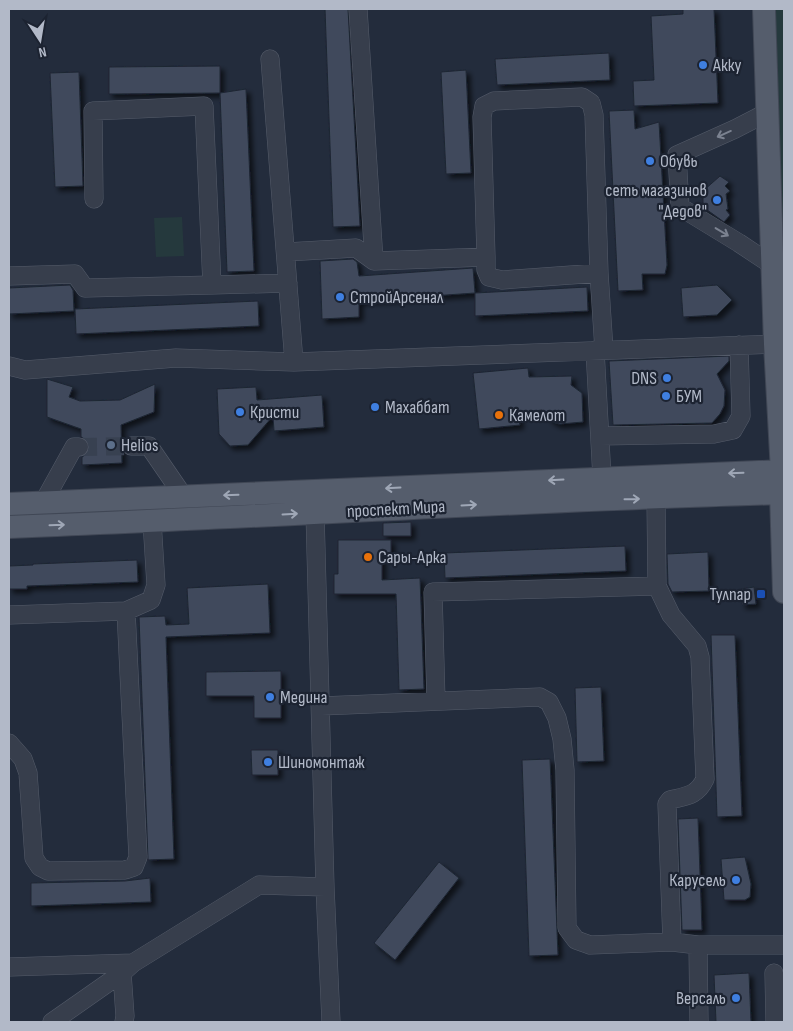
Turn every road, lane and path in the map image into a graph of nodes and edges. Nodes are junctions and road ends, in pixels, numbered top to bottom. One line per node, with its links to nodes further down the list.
1 (358, 9): 8 (street)
2 (764, 9): 4 (main road)
3 (270, 59): 6 (street)
4 (768, 112): 9 (main road); 9 (street, one-way to 9)
5 (94, 199): 13 (street)
6 (286, 252): 8 (street); 12 (street)
7 (486, 257): 8 (street); 10 (street); 10 (street)
8 (374, 262)
9 (772, 265): 14 (main road)
10 (599, 273): 16 (street)
11 (9, 276): 13 (street)
12 (288, 283): 13 (street); 17 (street)
13 (212, 285)
14 (775, 344): 15 (street); 23 (main road)
15 (739, 345): 16 (street); 19 (street)
16 (600, 350): 17 (street); 19 (street)
17 (294, 362): 18 (street)
18 (9, 366)
19 (600, 436): 22 (street)
20 (131, 446): 24 (street)
21 (79, 447): 27 (street)
22 (602, 478): 23 (main road, проспект Мира, one-way to 22); 24 (main road, проспект Мира, one-way to 24); 26 (main road)
23 (783, 482): 25 (main road, проспект Мира); 33 (main road)
24 (184, 497): 27 (main road, проспект Мира)
25 (656, 499): 26 (main road, проспект Мира, one-way to 25); 32 (street)
26 (530, 502): 29 (main road, проспект Мира, one-way to 26)
27 (43, 503): 28 (main road, проспект Мира)
28 (9, 504)
29 (315, 513): 30 (main road, проспект Мира, one-way to 29); 37 (street)
30 (152, 521): 31 (main road, проспект Мира, one-way to 30); 34 (street)
31 (9, 527)
32 (657, 586): 36 (street); 40 (street)
33 (784, 592)
34 (126, 612): 35 (street); 38 (street)
35 (9, 615)
36 (436, 701): 37 (street); 40 (street)
37 (321, 706): 39 (street)
38 (9, 743)
39 (325, 887): 44 (street); 48 (street)
40 (672, 942): 41 (street)
41 (698, 945): 42 (street); 49 (street)
42 (784, 945)
43 (9, 967): 44 (street)
44 (127, 968): 46 (street); 47 (street)
45 (774, 973): 50 (street)
46 (52, 1022)
47 (124, 1022)
48 (331, 1022)
49 (699, 1022)
50 (775, 1022)

